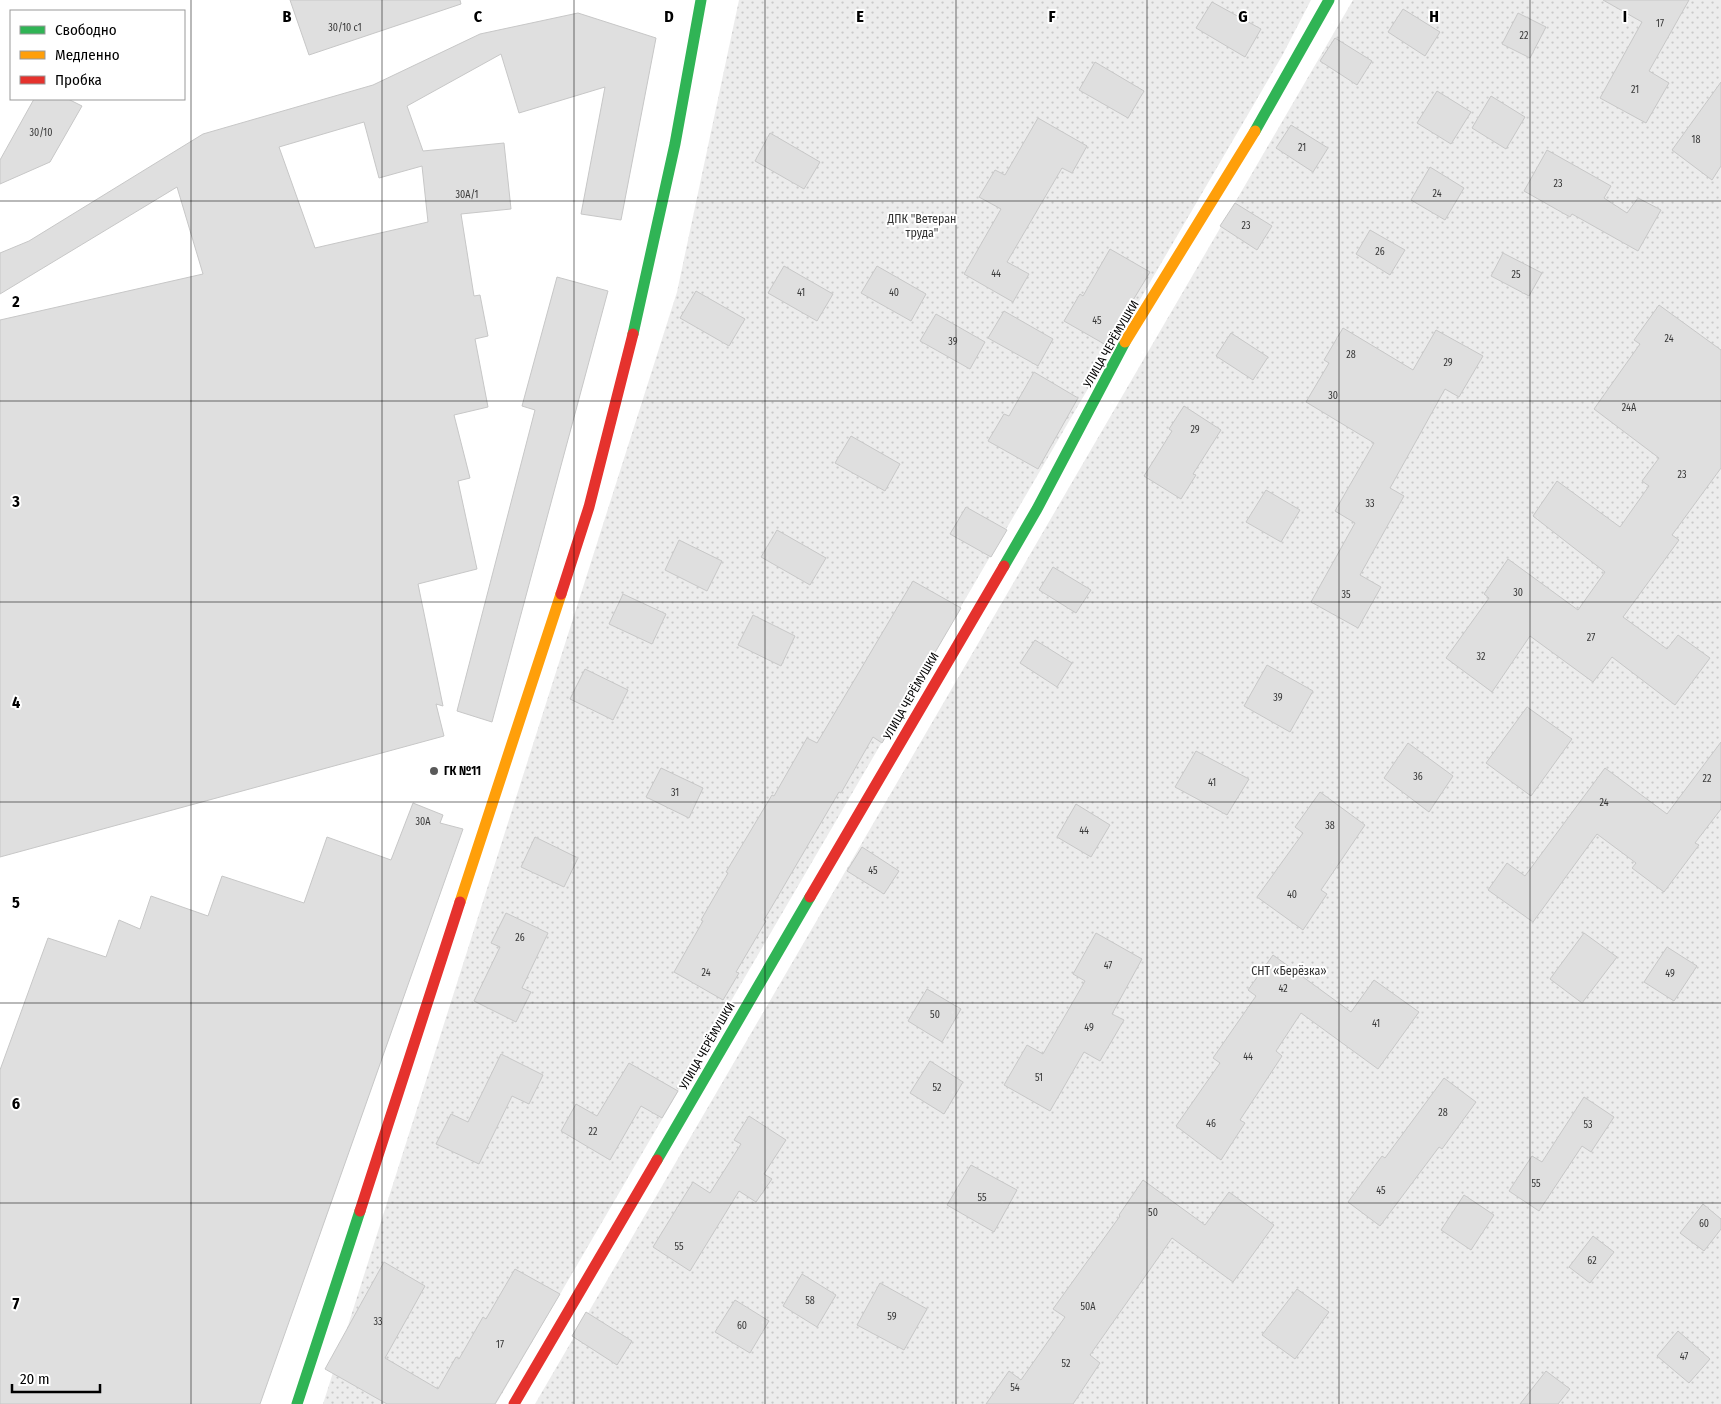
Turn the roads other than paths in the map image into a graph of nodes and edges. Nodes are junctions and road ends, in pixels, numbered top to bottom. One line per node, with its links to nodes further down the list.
1 (701, 0): 3 (street)
2 (1329, 0): 4 (street, УЛИЦА ЧЕРЁМУШКИ)
3 (297, 1404)
4 (514, 1404)

